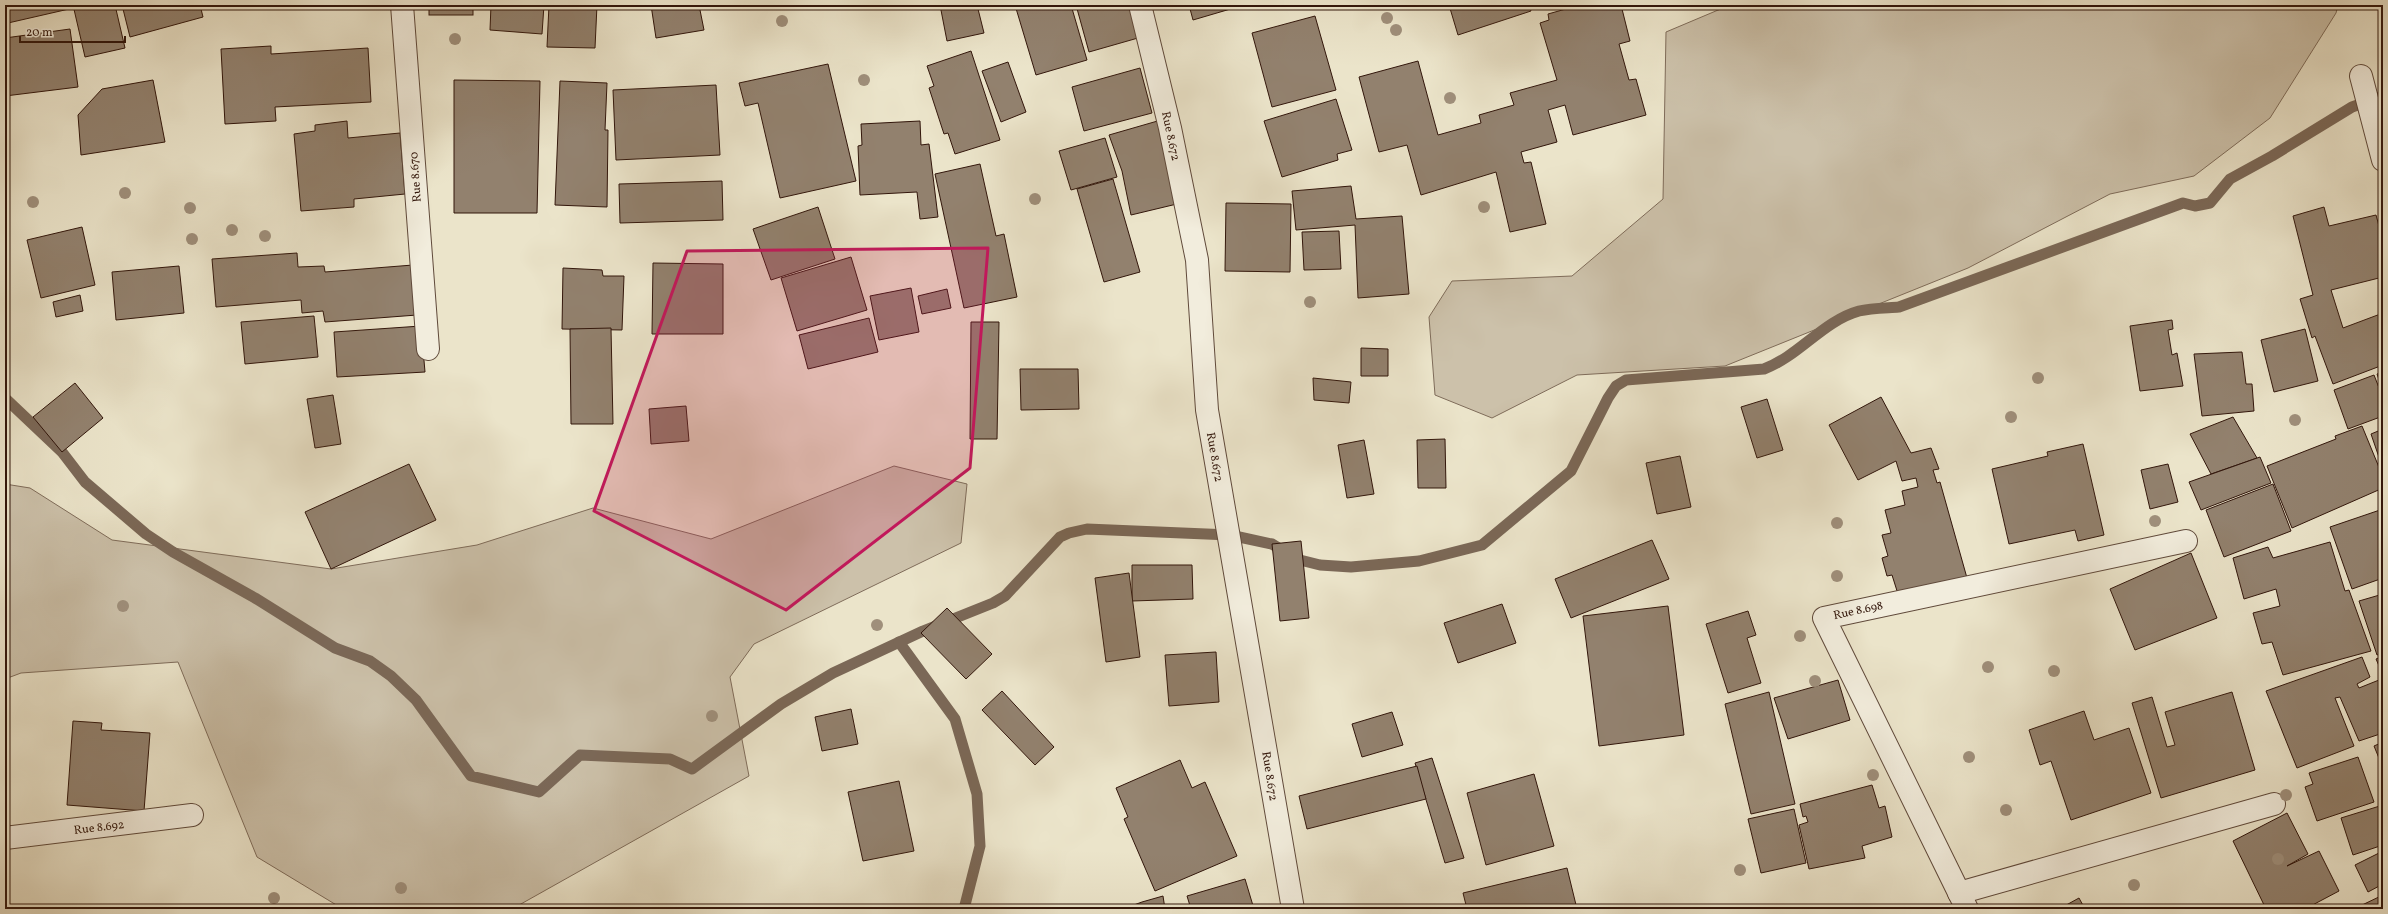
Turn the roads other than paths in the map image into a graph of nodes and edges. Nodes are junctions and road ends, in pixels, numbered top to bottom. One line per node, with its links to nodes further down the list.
1 (402, 5): 5 (street, Rue 8.670)
2 (1140, 5): 11 (street, Rue 8.672)
3 (2361, 76): 4 (street)
4 (2383, 160)
5 (428, 349)
6 (2186, 541): 10 (street, Rue 8.698)
7 (2274, 804): 10 (street)
8 (192, 815): 9 (street, Rue 8.692)
9 (5, 838)
10 (1963, 901)
11 (1293, 909)

